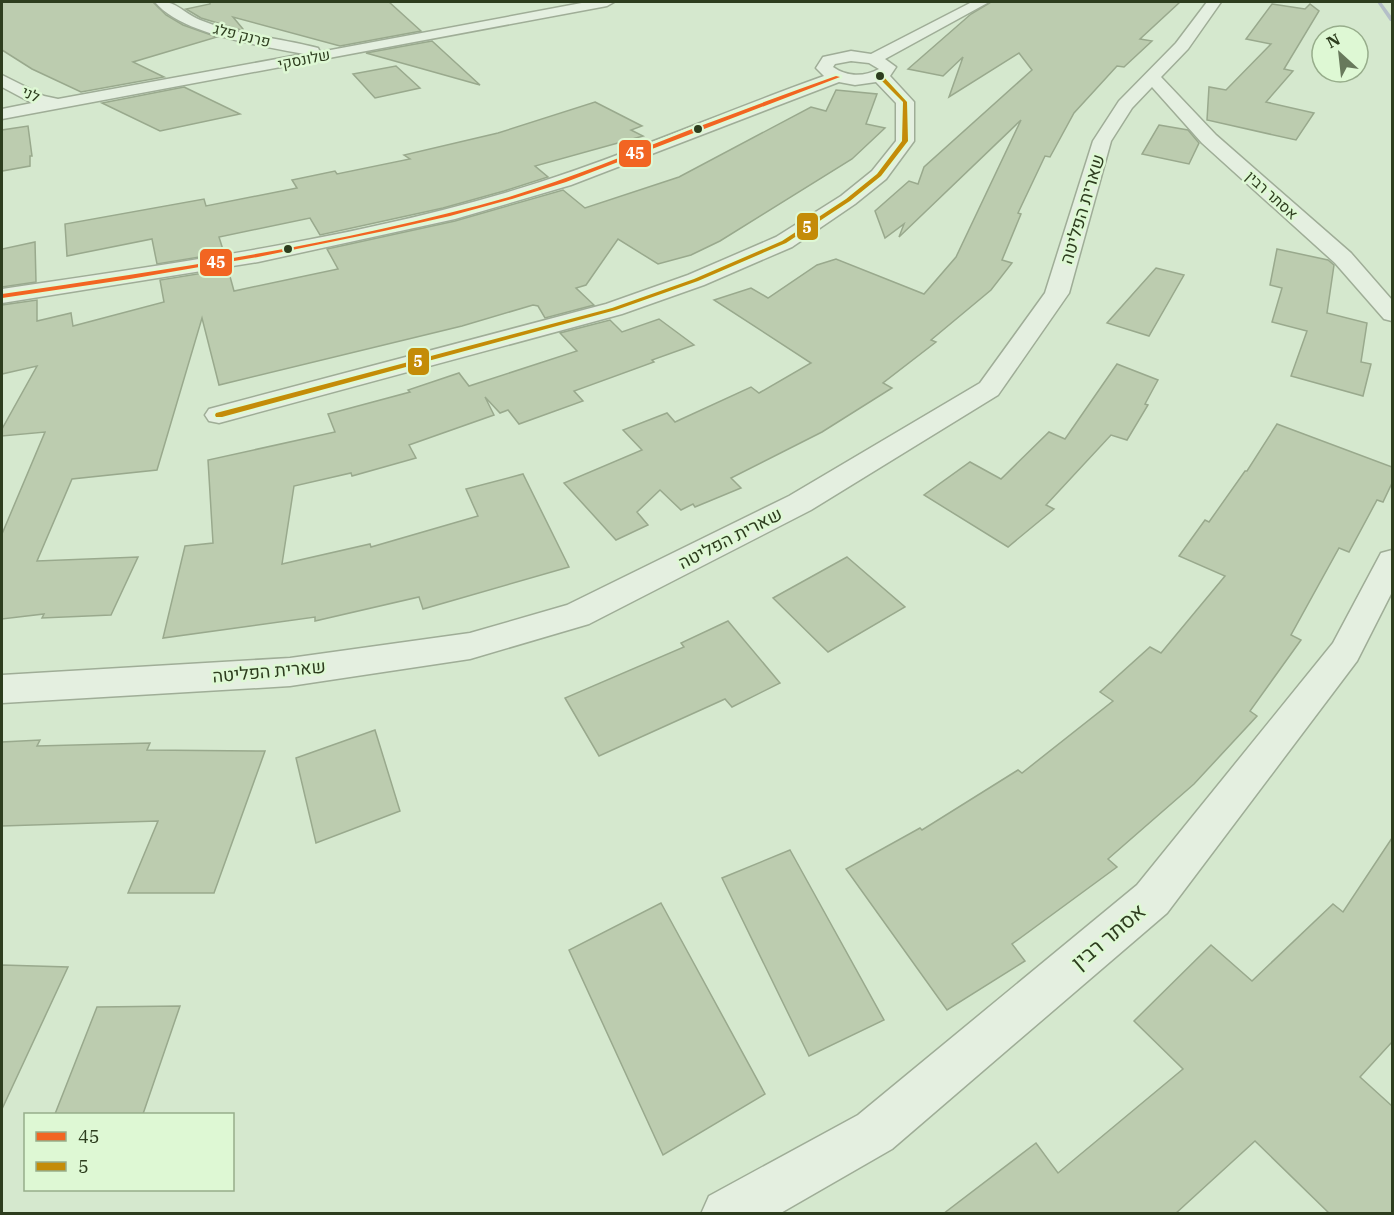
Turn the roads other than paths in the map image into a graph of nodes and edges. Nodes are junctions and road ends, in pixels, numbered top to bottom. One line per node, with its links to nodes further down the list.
1 (162, 2): 5 (street, פרנק פלג)
2 (607, 2): 5 (street, שלונסקי)
3 (982, 2): 6 (street)
4 (1214, 2): 7 (street, שארית הפליטה)
5 (329, 54): 9 (street, שלונסקי)
6 (877, 67): 11 (street); 13 (street)
7 (1152, 76): 12 (street, אסתר רבין); 15 (street, שארית הפליטה)
8 (2, 80): 9 (street, לני)
9 (61, 104): 10 (street, שלונסקי)
10 (2, 114)
11 (2, 297)
12 (1392, 314)
13 (219, 415)
14 (1392, 561): 16 (street, אסתר רבין)
15 (2, 689)
16 (727, 1214)

